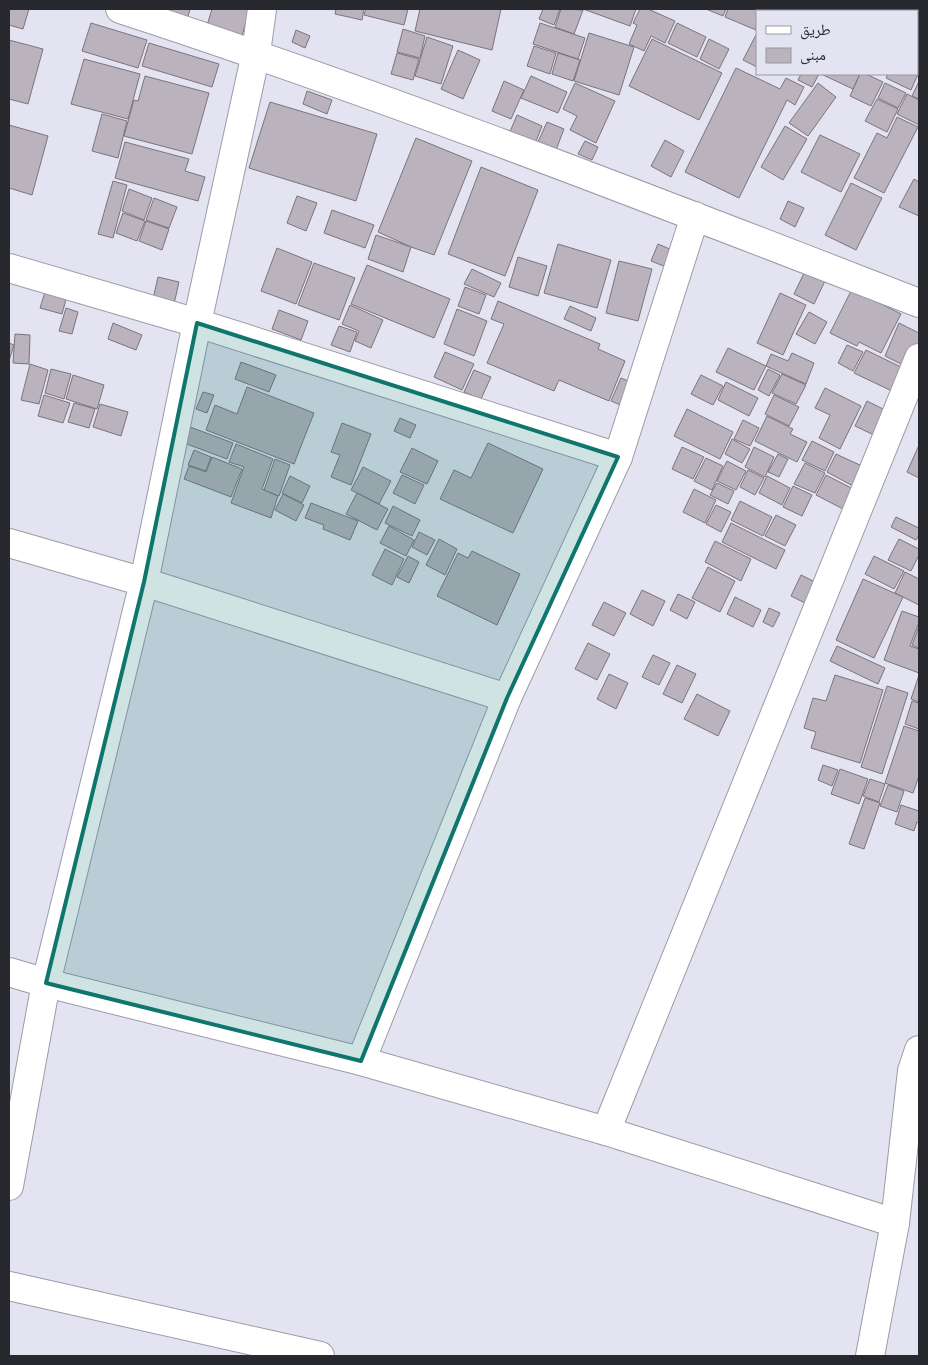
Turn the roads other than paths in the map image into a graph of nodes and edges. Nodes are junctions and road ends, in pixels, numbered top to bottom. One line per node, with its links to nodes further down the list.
1 (120, 9): 3 (street)
2 (262, 9): 3 (street)
3 (256, 53): 4 (street); 7 (street)
4 (695, 216): 6 (street); 9 (street)
5 (9, 268): 7 (street)
6 (919, 303)
7 (197, 323): 9 (street); 11 (street)
8 (919, 358): 17 (street)
9 (618, 457): 12 (street)
10 (9, 543): 11 (street)
11 (144, 582): 12 (street); 14 (street)
12 (507, 698): 15 (street)
13 (9, 972): 14 (street)
14 (46, 983): 15 (street); 18 (street)
15 (361, 1061): 17 (street)
16 (917, 1065): 19 (street)
17 (606, 1131): 19 (street)
18 (9, 1186)
19 (895, 1223): 22 (street)
20 (9, 1286): 21 (street)
21 (320, 1356)
22 (870, 1356)

